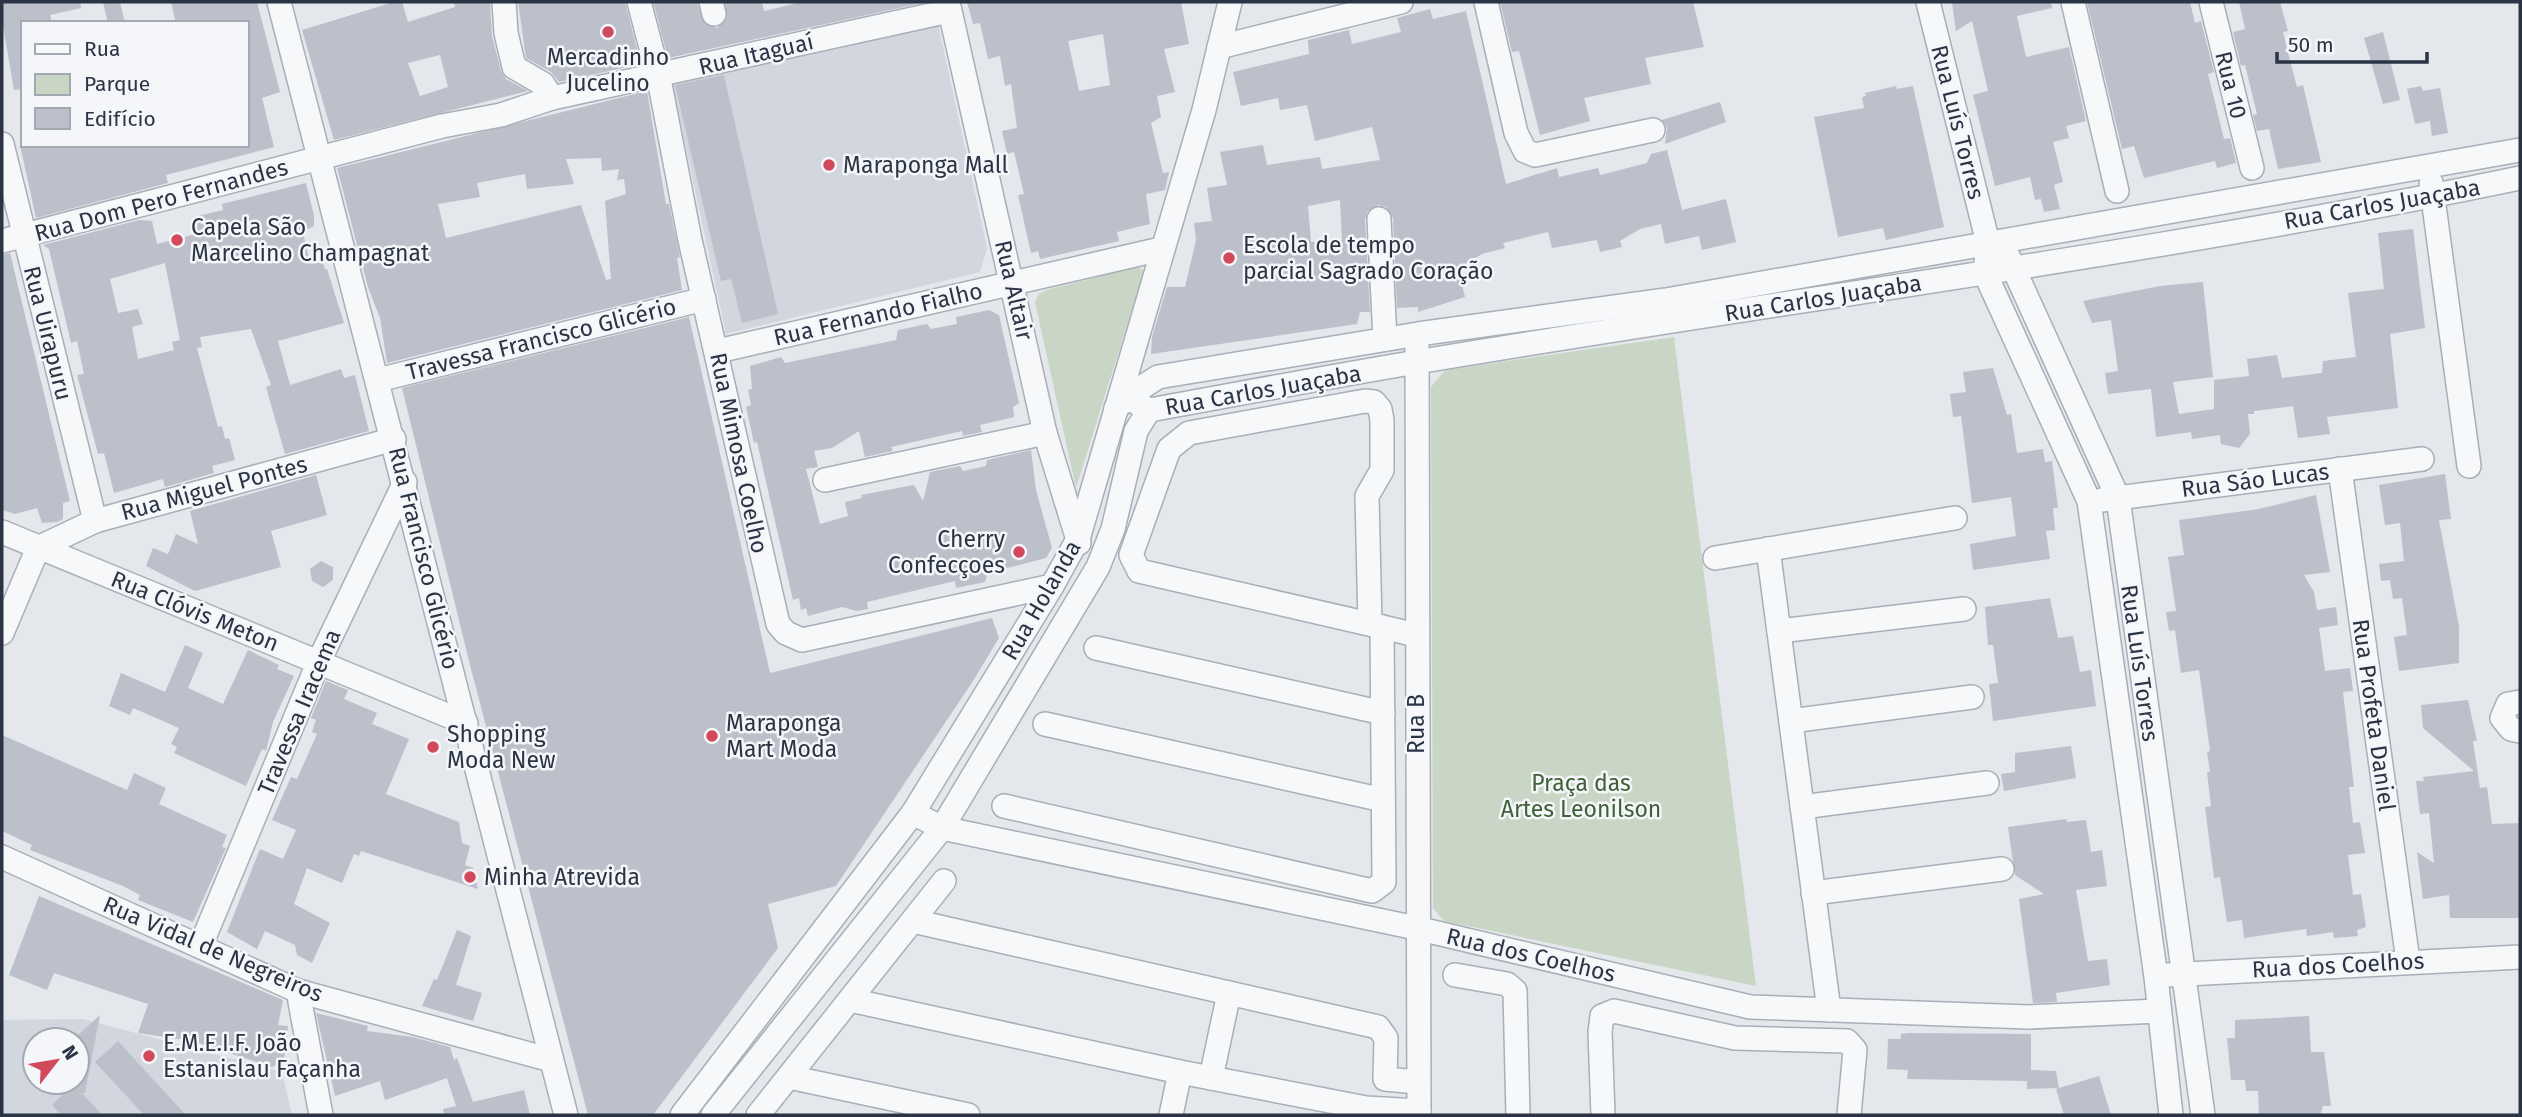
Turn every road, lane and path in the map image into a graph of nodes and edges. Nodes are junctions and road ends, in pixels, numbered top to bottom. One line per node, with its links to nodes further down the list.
1 (279, 2): 17 (street, Rua Francisco Glicério)
2 (504, 2): 13 (street)
3 (639, 2): 12 (street, Rua Mimosa Coelho)
4 (1230, 2): 11 (street, Rua Holanda)
5 (1401, 2): 11 (street)
6 (1486, 2): 14 (street)
7 (1928, 2): 26 (street, Rua Luís Torres)
8 (2073, 2): 21 (street)
9 (2211, 2): 19 (street, Rua 10)
10 (949, 6): 12 (street, Rua Itaguaí); 30 (street, Rua Altair)
11 (1219, 47): 27 (street, Rua Holanda)
12 (658, 74): 13 (street, Rua Itaguaí); 31 (street, Rua Mimosa Coelho)
13 (552, 98): 17 (street, Rua Itaguaí)
14 (1653, 130)
15 (2, 145): 24 (street, Rua Uirapuru)
16 (2520, 150): 18 (street, Rua Carlos Juaçaba)
17 (319, 159): 24 (street, Rua Dom Pero Fernandes); 36 (street, Rua Francisco Glicério)
18 (2429, 166): 22 (street); 26 (street, Rua Carlos Juaçaba)
19 (2252, 168)
20 (2520, 178): 22 (street, Rua Carlos Juaçaba)
21 (2116, 191)
22 (2433, 196): 28 (street, Rua Carlos Juaçaba); 42 (street)
23 (1379, 219): 33 (street)
24 (24, 235): 25 (street, Rua Dom Pero Fernandes); 49 (street, Rua Uirapuru)
25 (2, 241)
26 (1988, 243): 28 (street, Rua Luís Torres); 29 (street, Rua Luís Torres); 32 (street, Rua Carlos Juaçaba)
27 (1160, 249): 30 (street, Rua Fernando Fialho); 37 (street, Rua Holanda)
28 (2013, 268): 29 (street, Rua Carlos Juaçaba); 46 (street, Rua Luís Torres)
29 (1985, 273): 35 (street, Rua Carlos Juaçaba); 47 (street, Rua Luís Torres)
30 (1014, 283): 34 (street, Rua Fernando Fialho); 39 (street, Rua Altair)
31 (704, 299): 34 (street, Rua Mimosa Coelho); 36 (street, Travessa Francisco Glicério)
32 (1418, 334): 33 (street, Rua Carlos Juaçaba); 35 (street, Rua B)
33 (1385, 339): 37 (street, Rua Carlos Juaçaba)
34 (718, 351): 56 (street, Rua Mimosa Coelho)
35 (1416, 362): 38 (street, Rua Carlos Juaçaba); 61 (street, Rua B)
36 (379, 380): 40 (street, Rua Francisco Glicério)
37 (1123, 395): 38 (street, Rua Carlos Juaçaba); 51 (street, Rua Holanda)
38 (1149, 410): 55 (street, Rua Holanda)
39 (1045, 433): 44 (street); 51 (street, Rua Altair)
40 (394, 439): 45 (street, Rua Francisco Glicério); 49 (street, Rua Miguel Pontes)
41 (2422, 459): 43 (street, Rua Sáo Lucas)
42 (2469, 466)
43 (2340, 469): 46 (street, Rua Sáo Lucas); 85 (street, Rua Profeta Daniel)
44 (825, 480)
45 (405, 482): 63 (street, Travessa Iracema); 68 (street, Rua Francisco Glicério)
46 (2118, 498): 47 (street, Rua Sáo Lucas); 86 (street, Rua Luís Torres)
47 (2089, 502): 88 (street, Rua Luís Torres)
48 (1955, 518): 53 (street)
49 (95, 521): 52 (street, Rua Miguel Pontes)
50 (2, 532): 52 (street, Rua Clóvis Meton)
51 (1078, 539): 55 (street, Rua Altair); 56 (street, Rua Holanda)
52 (38, 548): 60 (street); 63 (street, Rua Clóvis Meton)
53 (1768, 549): 54 (street); 59 (street)
54 (1715, 558)
55 (1095, 574): 76 (street, Rua Holanda)
56 (1052, 586): 75 (street, Rua Holanda)
57 (1964, 609): 59 (street)
58 (1376, 626): 58 (street); 61 (street); 66 (street)
59 (1779, 631): 67 (street)
60 (2, 633)
61 (1416, 635): 82 (street, Rua B)
62 (1096, 648): 66 (street)
63 (319, 661): 68 (street, Rua Clóvis Meton); 83 (street, Travessa Iracema)
64 (1972, 697): 67 (street)
65 (2520, 702): 70 (street)
66 (1383, 713): 72 (street)
67 (1791, 721): 74 (street)
68 (466, 723): 94 (street, Rua Francisco Glicério)
69 (1045, 724): 72 (street)
70 (2520, 731)
71 (1987, 783): 74 (street)
72 (1383, 800): 73 (street)
73 (1004, 806)
74 (1802, 807): 80 (street)
75 (913, 813): 76 (street, Rua dos Coelhos); 103 (street, Rua Holanda)
76 (942, 828): 82 (street, Rua dos Coelhos); 104 (street, Rua Holanda)
77 (2, 857): 83 (street, Rua Vidal de Negreiros)
78 (2002, 869): 80 (street)
79 (944, 881): 81 (street)
80 (1814, 893): 92 (street)
81 (913, 921): 90 (street); 91 (street)
82 (1416, 928): 92 (street, Rua dos Coelhos); 98 (street, Rua B)
83 (201, 945): 89 (street, Rua Vidal de Negreiros)
84 (2520, 957): 85 (street, Rua dos Coelhos)
85 (2408, 961): 86 (street, Rua dos Coelhos)
86 (2182, 973): 88 (street, Rua dos Coelhos); 112 (street, Rua Luís Torres)
87 (1455, 975): 108 (street)
88 (2156, 977): 93 (street, Rua Luís Torres)
89 (298, 991): 94 (street, Rua Vidal de Negreiros); 101 (street)
90 (1229, 993): 97 (street); 98 (street)
91 (850, 1000): 95 (street); 96 (street)
92 (1829, 1010): 93 (street, Rua dos Coelhos)
93 (2160, 1011): 111 (street, Rua Luís Torres)
94 (551, 1060): 102 (street, Rua Francisco Glicério)
95 (1180, 1072): 97 (street); 107 (street)
96 (789, 1077): 105 (street); 106 (street)
97 (1211, 1078): 99 (street)
98 (1418, 1082): 100 (street, Rua B)
99 (1386, 1112): 100 (street)
100 (1419, 1113)
101 (321, 1115)
102 (565, 1115)
103 (682, 1115)
104 (713, 1115)
105 (758, 1115)
106 (968, 1115)
107 (1171, 1115)
108 (1518, 1115)
109 (1603, 1115): 110 (street)
110 (1849, 1115)
111 (2171, 1115)
112 (2203, 1115)

